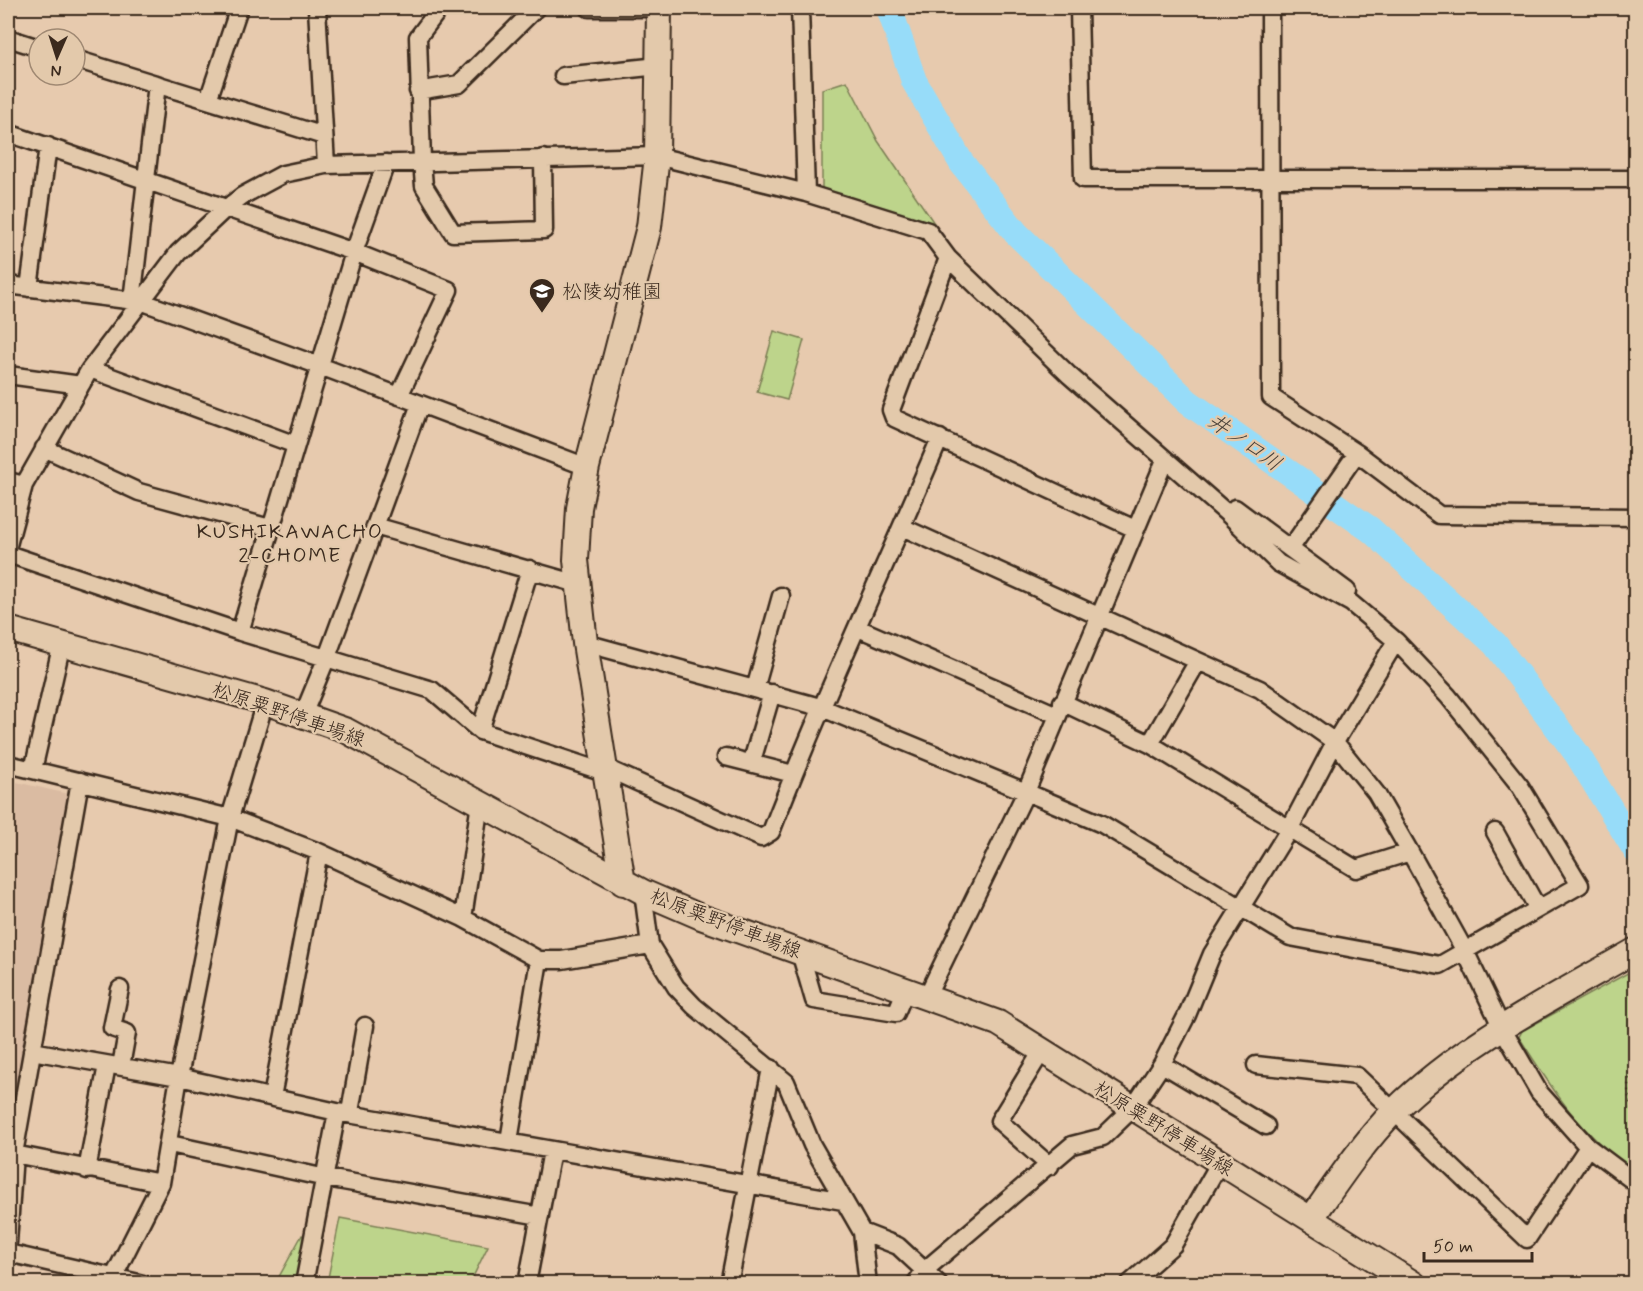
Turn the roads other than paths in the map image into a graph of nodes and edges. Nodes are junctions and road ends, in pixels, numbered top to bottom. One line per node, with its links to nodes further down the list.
1 (239, 8): 17 (street)
2 (317, 8): 19 (street)
3 (440, 8): 16 (street)
4 (536, 8): 16 (street)
5 (589, 8): 6 (street)
6 (658, 8): 13 (main road)
7 (800, 8): 29 (street)
8 (1079, 8): 27 (street)
9 (1270, 8): 27 (street)
10 (8, 38): 11 (street)
11 (27, 44)
12 (87, 63): 15 (street)
13 (659, 66): 14 (street); 21 (main road)
14 (563, 76)
15 (157, 84): 17 (street); 28 (street)
16 (418, 91): 23 (street)
17 (208, 100): 19 (street)
18 (8, 132): 20 (street)
19 (324, 136): 25 (street)
20 (48, 146): 28 (street); 34 (street)
21 (657, 156): 22 (street); 29 (street); 47 (main road)
22 (543, 158): 23 (street); 23 (street)
23 (422, 161): 24 (street)
24 (386, 163): 25 (street); 31 (street)
25 (326, 165): 30 (street)
26 (1635, 179): 27 (street)
27 (1271, 180): 45 (street)
28 (146, 181): 30 (street); 35 (street)
29 (806, 193): 32 (street)
30 (225, 209): 31 (street); 35 (street)
31 (354, 252): 36 (street); 40 (street)
32 (948, 258): 42 (street); 46 (street)
33 (8, 285): 34 (street)
34 (29, 288): 35 (street)
35 (137, 301): 36 (street); 37 (street)
36 (320, 366): 40 (street); 43 (street)
37 (90, 369): 39 (street); 43 (street)
38 (8, 375): 39 (street)
39 (81, 385): 44 (street)
40 (399, 396): 41 (street)
41 (420, 404): 47 (street); 52 (street)
42 (940, 438): 53 (street); 55 (street)
43 (296, 445): 54 (street)
44 (45, 448): 49 (street); 54 (street)
45 (1354, 459): 51 (street); 56 (street)
46 (1165, 460): 50 (street); 55 (street)
47 (587, 467): 60 (main road)
48 (8, 481): 49 (street)
49 (24, 485): 57 (street)
50 (1229, 515): 56 (street); 62 (street)
51 (1635, 517)
52 (375, 526): 59 (street); 70 (street)
53 (902, 527): 63 (street); 64 (street)
54 (270, 528): 66 (street)
55 (1135, 529): 63 (street)
56 (1293, 544): 62 (street)
57 (8, 545)
58 (8, 554): 66 (street)
59 (530, 569): 60 (street); 78 (street)
60 (578, 584): 69 (main road)
61 (781, 596): 72 (street)
62 (1351, 603): 67 (street)
63 (1098, 616): 71 (street); 76 (street)
64 (858, 628): 75 (street); 76 (street)
65 (8, 629): 68 (main road, 松原粟野停車場線)
66 (240, 632): 70 (street)
67 (1396, 641): 79 (street); 97 (street)
68 (62, 643): 74 (main road, 松原粟野停車場線); 84 (street)
69 (585, 643): 72 (street); 85 (main road)
70 (327, 657): 77 (street); 78 (street)
71 (1198, 661): 79 (street); 80 (street)
72 (755, 689): 73 (street)
73 (772, 693): 75 (street); 82 (street)
74 (265, 702): 77 (main road, 松原粟野停車場線); 90 (street)
75 (820, 706): 86 (street); 88 (street)
76 (1060, 709): 80 (street); 88 (street)
77 (303, 715): 89 (main road, 松原粟野停車場線)
78 (480, 731): 85 (street)
79 (1335, 742): 91 (street); 94 (street)
80 (1150, 744): 91 (street)
81 (726, 757): 82 (street)
82 (752, 761): 86 (street)
83 (8, 764): 84 (street)
84 (33, 770): 87 (street)
85 (607, 770): 86 (street); 95 (main road)
86 (793, 774)
87 (80, 781): 90 (street); 108 (street)
88 (1026, 792): 96 (street); 105 (street)
89 (480, 802): 95 (main road, 松原粟野停車場線); 98 (street)
90 (230, 818): 93 (street); 114 (street)
91 (1290, 828): 94 (street); 96 (street)
92 (1495, 832): 97 (street)
93 (319, 852): 98 (street); 115 (street)
94 (1410, 852): 102 (street)
95 (633, 888): 99 (street); 101 (main road, 松原粟野停車場線)
96 (1241, 906): 102 (street); 110 (street)
97 (1538, 909): 102 (street)
98 (463, 918): 103 (street)
99 (650, 945): 103 (street); 113 (street)
100 (1635, 950): 107 (main road)
101 (800, 952): 105 (main road, 松原粟野停車場線); 105 (street)
102 (1466, 953): 107 (street)
103 (539, 960): 120 (street)
104 (120, 988): 112 (street)
105 (917, 992): 109 (main road, 松原粟野停車場線)
106 (365, 1026): 118 (street)
107 (1502, 1028): 117 (main road); 122 (street)
108 (32, 1051): 112 (street); 124 (street)
109 (1042, 1051): 116 (main road, 松原粟野停車場線); 126 (street)
110 (1162, 1064): 116 (street); 119 (street)
111 (1256, 1065): 117 (street)
112 (114, 1066): 114 (street); 127 (street)
113 (771, 1068): 131 (street); 132 (street)
114 (178, 1077): 115 (street); 121 (street)
115 (272, 1096): 118 (street)
116 (1133, 1108): 125 (main road, 松原粟野停車場線); 126 (street)
117 (1395, 1111): 122 (street); 134 (main road)
118 (344, 1112): 120 (street); 128 (street)
119 (1266, 1126)
120 (509, 1141): 123 (street)
121 (170, 1144): 128 (street); 130 (street)
122 (1588, 1147): 129 (street)
123 (552, 1151): 131 (street); 133 (street)
124 (14, 1154): 127 (street); 136 (street)
125 (1220, 1164): 134 (main road, 松原粟野停車場線); 146 (street)
126 (1050, 1166): 138 (street)
127 (87, 1170): 130 (street)
128 (326, 1178): 133 (street); 141 (street)
129 (1635, 1183)
130 (161, 1184): 139 (street)
131 (748, 1185): 132 (street); 143 (street)
132 (843, 1201): 135 (street)
133 (540, 1216): 142 (street)
134 (1311, 1219): 147 (main road, 松原粟野停車場線)
135 (862, 1232): 138 (street); 144 (street)
136 (8, 1243)
137 (8, 1253): 139 (street)
138 (920, 1277): 145 (street)
139 (111, 1281): 140 (street)
140 (143, 1284)
141 (304, 1284)
142 (527, 1284)
143 (729, 1284)
144 (868, 1284)
145 (939, 1284)
146 (1130, 1284)
147 (1414, 1284)

